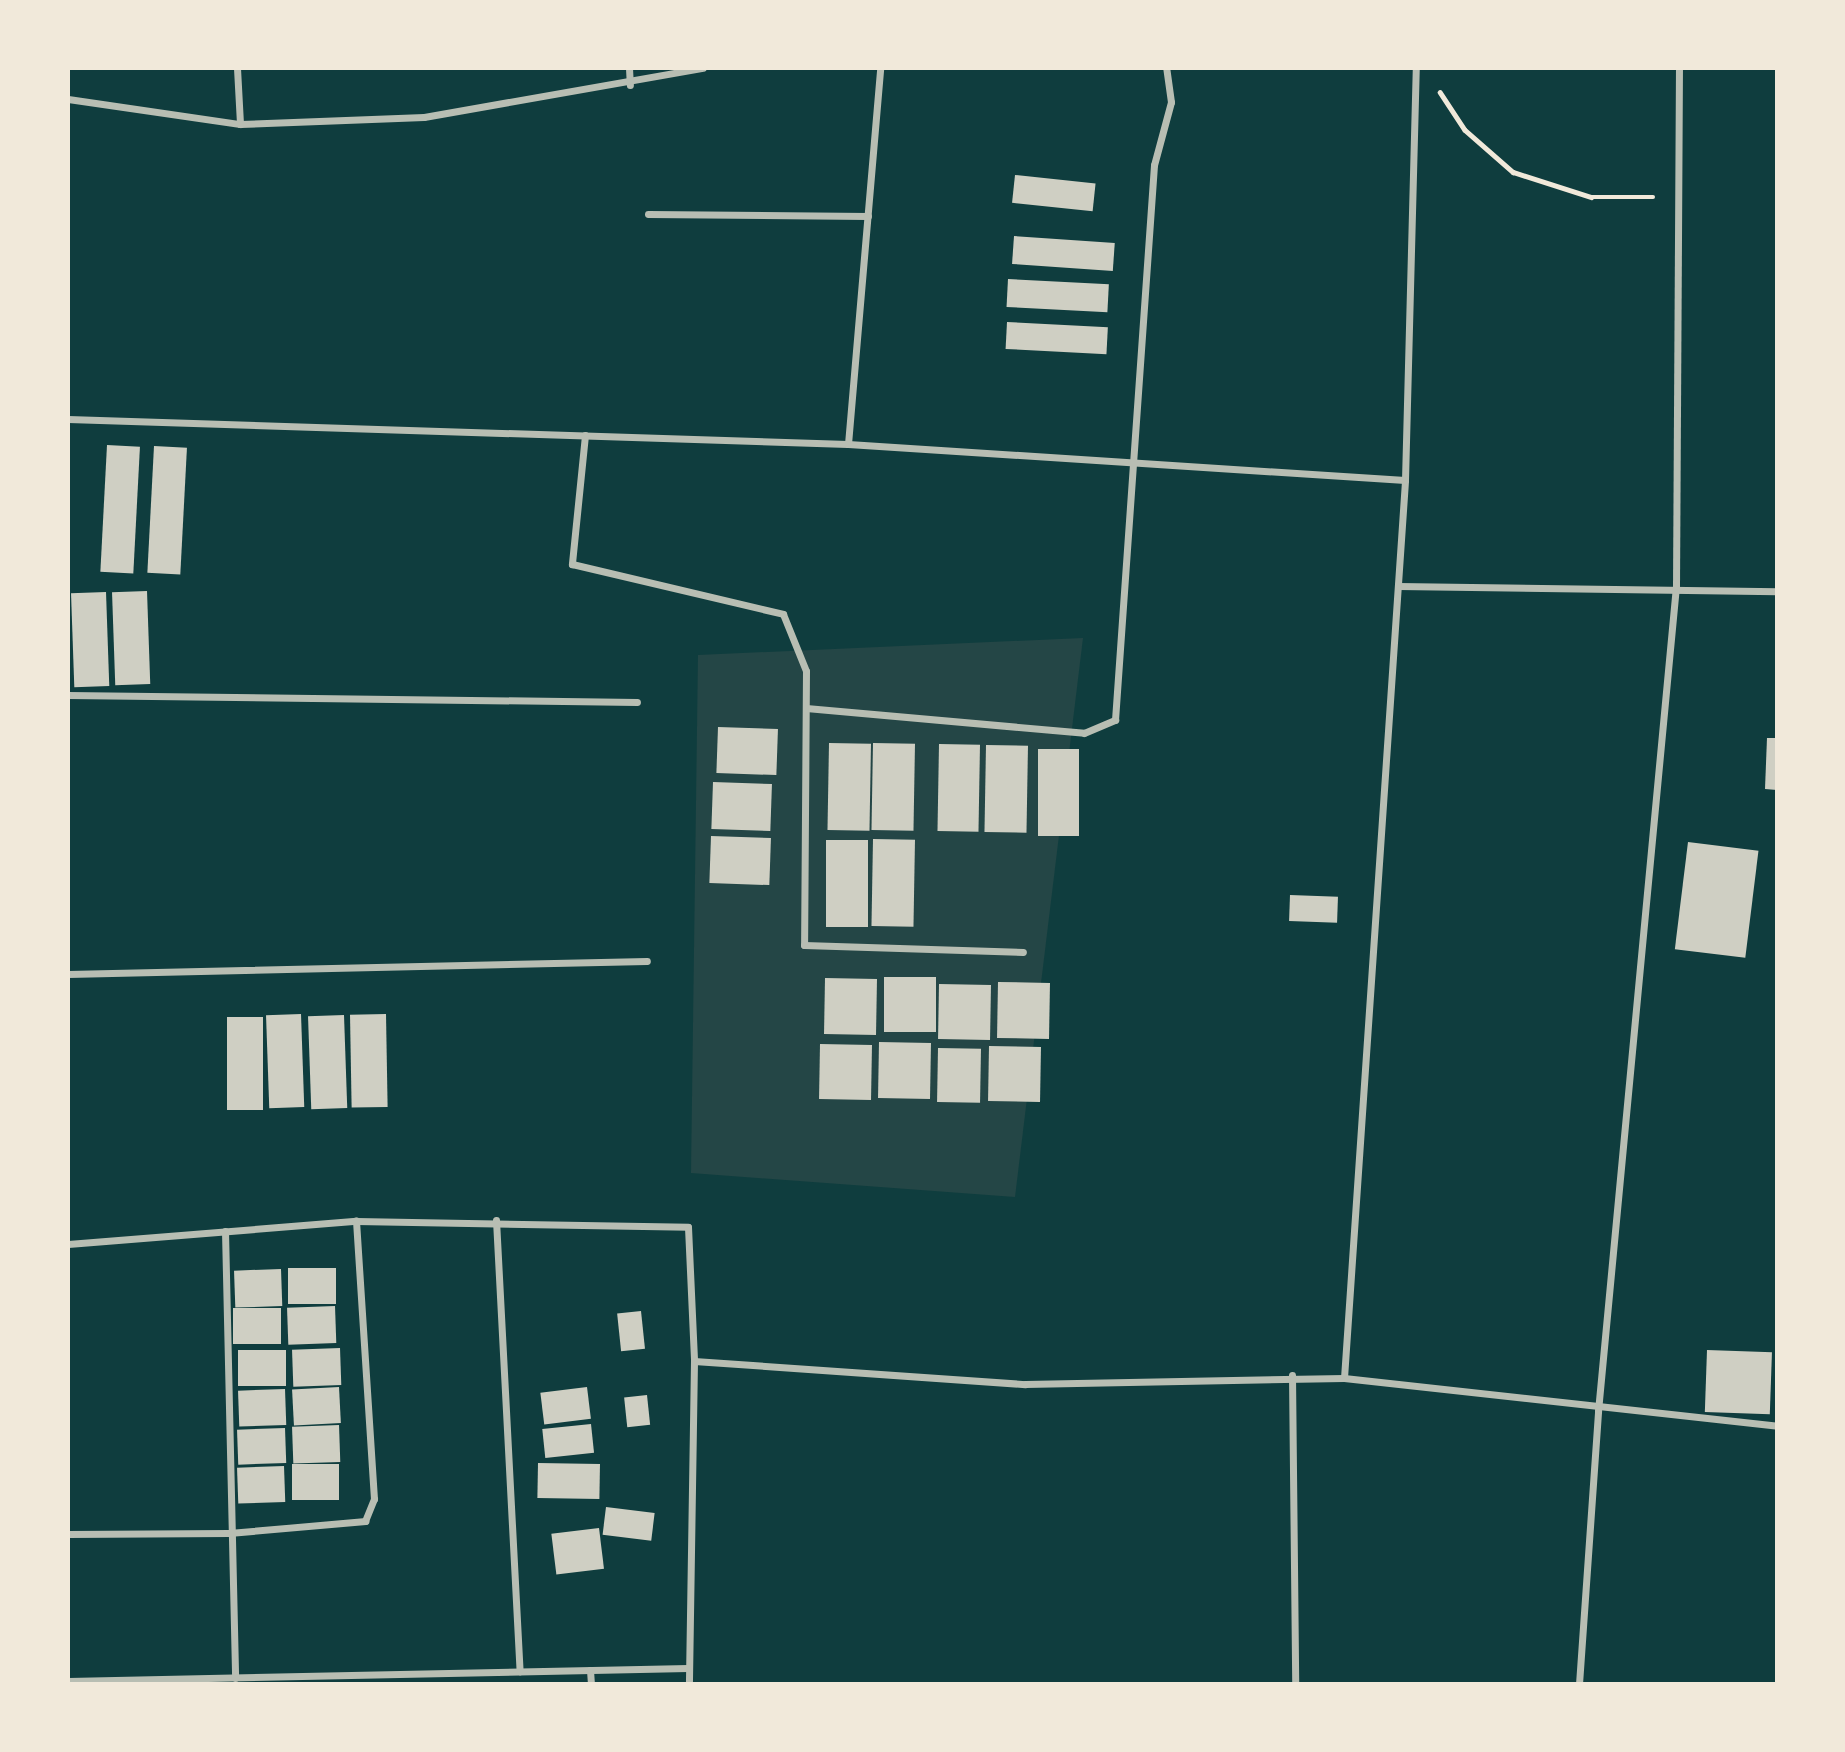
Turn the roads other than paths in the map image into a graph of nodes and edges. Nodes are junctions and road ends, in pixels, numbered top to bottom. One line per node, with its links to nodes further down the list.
1 (237, 68): 10 (street)
2 (629, 68): 8 (street)
3 (703, 68): 8 (street)
4 (880, 68): 12 (street)
5 (1166, 68): 16 (street)
6 (1416, 68): 17 (street)
7 (1679, 68): 19 (street)
8 (630, 85): 10 (street)
9 (68, 99): 10 (street)
10 (240, 124)
11 (648, 214): 12 (street)
12 (868, 216): 15 (street)
13 (68, 419): 14 (street)
14 (584, 435): 15 (street); 23 (street)
15 (848, 443): 16 (street)
16 (1132, 463): 17 (street); 23 (street)
17 (1405, 480): 18 (street)
18 (1398, 586): 19 (street); 33 (street)
19 (1676, 586): 20 (street); 34 (street)
20 (1777, 591)
21 (68, 695): 22 (street)
22 (636, 702)
23 (806, 708): 24 (street)
24 (1023, 952)
25 (647, 961): 26 (street)
26 (68, 974)
27 (496, 1220): 28 (street); 31 (street); 40 (street)
28 (356, 1221): 29 (street); 36 (street)
29 (225, 1231): 30 (street); 36 (street)
30 (68, 1244)
31 (694, 1361): 32 (street); 38 (street)
32 (1292, 1375): 33 (street); 47 (street)
33 (1344, 1378): 34 (street)
34 (1598, 1411): 35 (street); 48 (street)
35 (1777, 1426)
36 (229, 1533): 37 (street); 42 (street)
37 (68, 1534)
38 (688, 1668): 39 (street); 46 (street)
39 (590, 1670): 40 (street); 45 (street)
40 (520, 1671): 41 (street)
41 (459, 1673): 42 (street); 44 (street)
42 (235, 1678): 43 (street)
43 (68, 1681)
44 (460, 1684)
45 (590, 1684)
46 (689, 1684)
47 (1295, 1684)
48 (1579, 1684)

